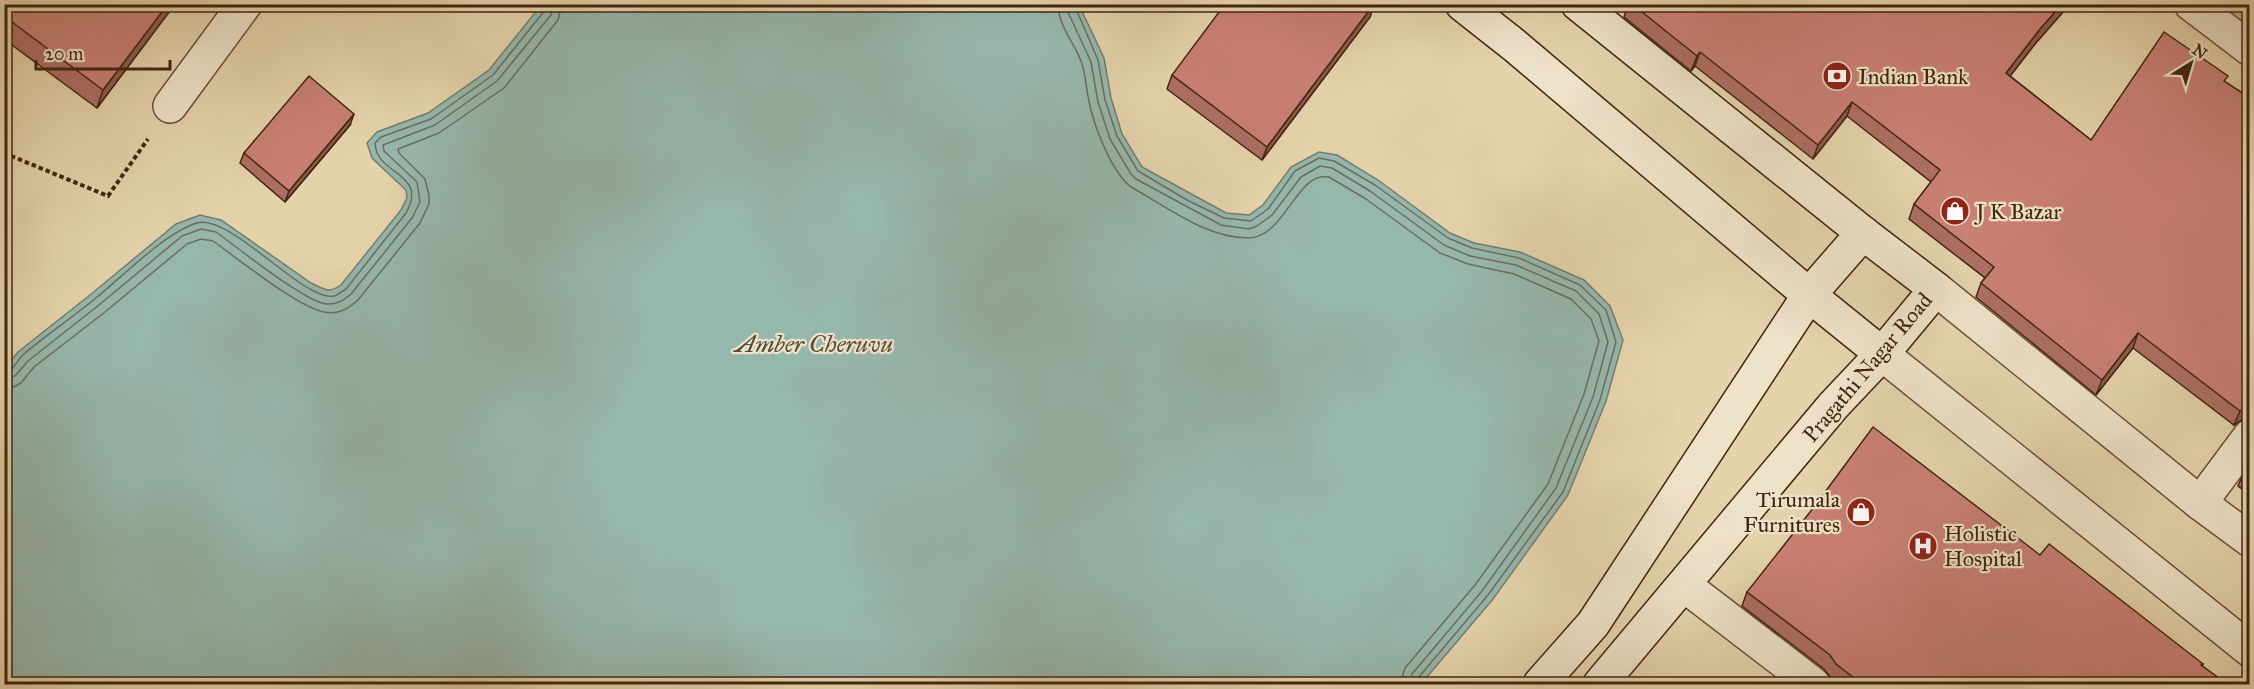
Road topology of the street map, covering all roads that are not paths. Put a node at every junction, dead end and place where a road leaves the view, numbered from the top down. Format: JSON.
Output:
{"nodes":[{"id":1,"x":245,"y":4,"type":"edge"},
{"id":2,"x":1462,"y":4,"type":"edge"},
{"id":3,"x":2191,"y":4,"type":"edge"},
{"id":4,"x":1579,"y":5,"type":"edge"},
{"id":5,"x":2250,"y":49,"type":"edge"},
{"id":6,"x":170,"y":106,"type":"road end"},
{"id":7,"x":1863,"y":233,"type":"junction"},
{"id":8,"x":1936,"y":289,"type":"junction"},
{"id":9,"x":1809,"y":295,"type":"junction"},
{"id":10,"x":1882,"y":354,"type":"junction"},
{"id":11,"x":2250,"y":436,"type":"edge"},
{"id":12,"x":2200,"y":503,"type":"junction"},
{"id":13,"x":2250,"y":540,"type":"edge"},
{"id":14,"x":1684,"y":585,"type":"junction"},
{"id":15,"x":2250,"y":650,"type":"edge"},
{"id":16,"x":1540,"y":684,"type":"edge"},
{"id":17,"x":1600,"y":684,"type":"edge"},
{"id":18,"x":1812,"y":684,"type":"edge"}],
"edges":[{"from":1,"to":6,"type":"main road"},
{"from":2,"to":9,"type":"main road"},
{"from":3,"to":5,"type":"main road"},
{"from":4,"to":7,"type":"main road","name":"Pragathi Nagar Road"},
{"from":7,"to":8,"type":"main road","name":"Pragathi Nagar Road"},
{"from":7,"to":9,"type":"main road"},
{"from":8,"to":10,"type":"main road","name":"Pragathi Nagar Road"},
{"from":8,"to":12,"type":"main road"},
{"from":9,"to":10,"type":"main road"},
{"from":9,"to":16,"type":"main road"},
{"from":10,"to":14,"type":"main road","name":"Pragathi Nagar Road"},
{"from":10,"to":15,"type":"main road"},
{"from":11,"to":12,"type":"main road"},
{"from":12,"to":13,"type":"main road"},
{"from":14,"to":17,"type":"main road","name":"Pragathi Nagar Road"},
{"from":14,"to":18,"type":"main road"}]}
